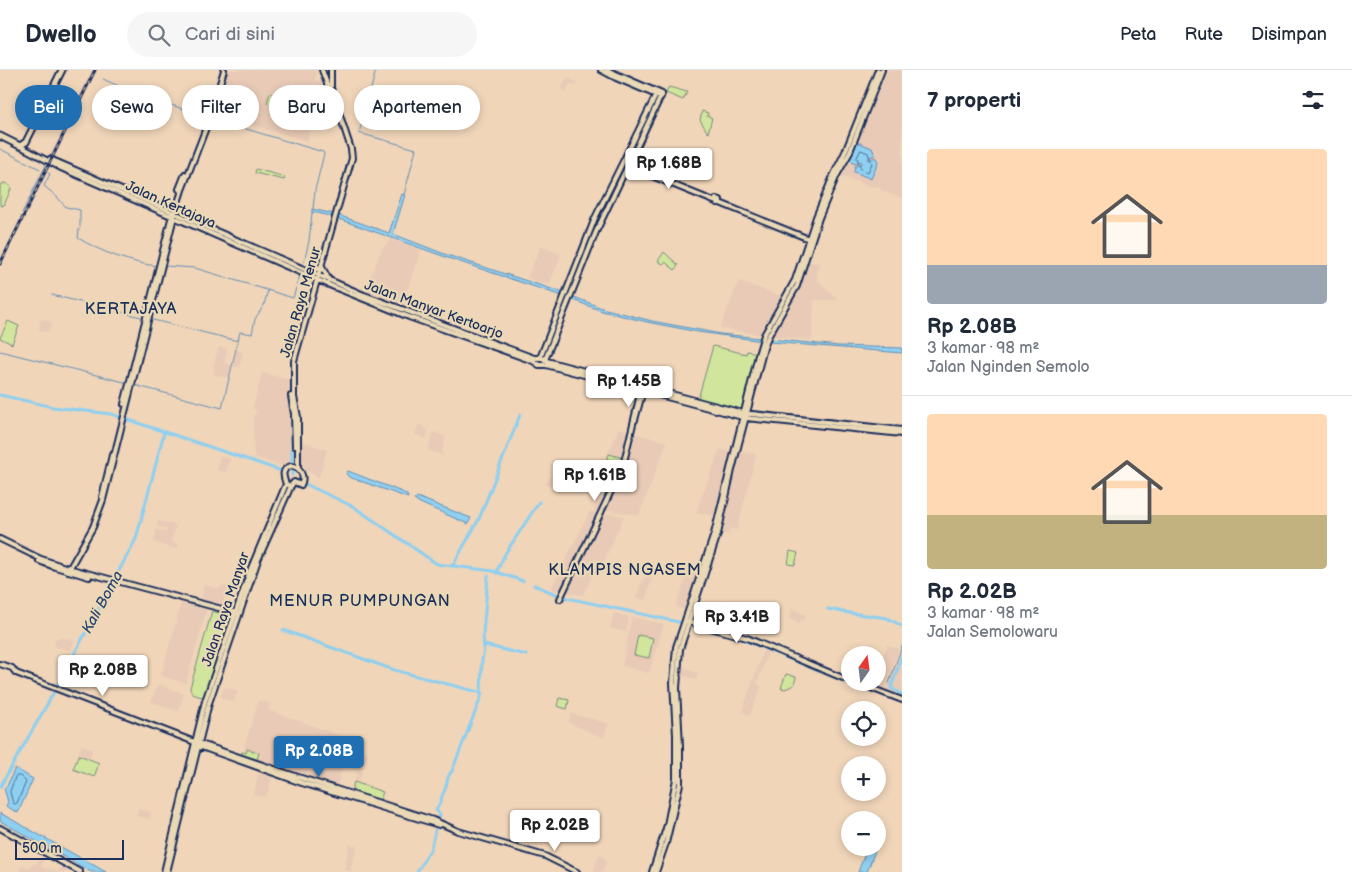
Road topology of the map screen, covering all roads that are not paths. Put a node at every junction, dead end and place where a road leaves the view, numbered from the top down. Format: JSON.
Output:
{"nodes":[{"id":1,"x":62,"y":70,"type":"edge"},
{"id":2,"x":223,"y":70,"type":"edge"},
{"id":3,"x":322,"y":70,"type":"edge"},
{"id":4,"x":330,"y":70,"type":"edge"},
{"id":5,"x":601,"y":70,"type":"edge"},
{"id":6,"x":607,"y":70,"type":"edge"},
{"id":7,"x":880,"y":70,"type":"edge"},
{"id":8,"x":616,"y":77,"type":"junction"},
{"id":9,"x":327,"y":85,"type":"edge"},
{"id":10,"x":330,"y":85,"type":"edge"},
{"id":11,"x":331,"y":85,"type":"edge"},
{"id":12,"x":656,"y":95,"type":"junction"},
{"id":13,"x":661,"y":95,"type":"junction"},
{"id":14,"x":342,"y":130,"type":"edge"},
{"id":15,"x":637,"y":133,"type":"junction"},
{"id":16,"x":0,"y":136,"type":"edge"},
{"id":17,"x":642,"y":136,"type":"junction"},
{"id":18,"x":26,"y":142,"type":"junction"},
{"id":19,"x":20,"y":146,"type":"junction"},
{"id":20,"x":59,"y":165,"type":"junction"},
{"id":21,"x":628,"y":165,"type":"junction"},
{"id":22,"x":618,"y":171,"type":"junction"},
{"id":23,"x":624,"y":173,"type":"junction"},
{"id":24,"x":173,"y":215,"type":"junction"},
{"id":25,"x":818,"y":218,"type":"junction"},
{"id":26,"x":591,"y":229,"type":"junction"},
{"id":27,"x":596,"y":232,"type":"junction"},
{"id":28,"x":809,"y":238,"type":"junction"},
{"id":29,"x":804,"y":260,"type":"junction"},
{"id":30,"x":321,"y":267,"type":"junction"},
{"id":31,"x":302,"y":270,"type":"junction"},
{"id":32,"x":316,"y":279,"type":"junction"},
{"id":33,"x":331,"y":282,"type":"junction"},
{"id":34,"x":411,"y":316,"type":"junction"},
{"id":35,"x":765,"y":340,"type":"junction"},
{"id":36,"x":489,"y":344,"type":"junction"},
{"id":37,"x":763,"y":352,"type":"junction"},
{"id":38,"x":540,"y":358,"type":"junction"},
{"id":39,"x":545,"y":360,"type":"junction"},
{"id":40,"x":756,"y":363,"type":"junction"},
{"id":41,"x":759,"y":368,"type":"junction"},
{"id":42,"x":594,"y":375,"type":"junction"},
{"id":43,"x":752,"y":376,"type":"junction"},
{"id":44,"x":642,"y":390,"type":"junction"},
{"id":45,"x":692,"y":401,"type":"junction"},
{"id":46,"x":745,"y":415,"type":"junction"},
{"id":47,"x":885,"y":430,"type":"junction"},
{"id":48,"x":902,"y":430,"type":"edge"},
{"id":49,"x":902,"y":434,"type":"edge"},
{"id":50,"x":294,"y":466,"type":"junction"},
{"id":51,"x":286,"y":484,"type":"junction"},
{"id":52,"x":291,"y":486,"type":"junction"},
{"id":53,"x":0,"y":540,"type":"edge"},
{"id":54,"x":68,"y":570,"type":"junction"},
{"id":55,"x":560,"y":597,"type":"dead end"},
{"id":56,"x":238,"y":604,"type":"junction"},
{"id":57,"x":227,"y":612,"type":"junction"},
{"id":58,"x":236,"y":616,"type":"junction"},
{"id":59,"x":686,"y":624,"type":"junction"},
{"id":60,"x":231,"y":626,"type":"junction"},
{"id":61,"x":0,"y":664,"type":"edge"},
{"id":62,"x":841,"y":677,"type":"edge"},
{"id":63,"x":878,"y":691,"type":"edge"},
{"id":64,"x":902,"y":700,"type":"edge"},
{"id":65,"x":202,"y":721,"type":"junction"},
{"id":66,"x":196,"y":743,"type":"junction"},
{"id":67,"x":177,"y":827,"type":"junction"},
{"id":68,"x":0,"y":828,"type":"edge"},
{"id":69,"x":666,"y":835,"type":"junction"},
{"id":70,"x":80,"y":872,"type":"edge"},
{"id":71,"x":164,"y":872,"type":"edge"},
{"id":72,"x":168,"y":872,"type":"edge"},
{"id":73,"x":575,"y":872,"type":"edge"},
{"id":74,"x":652,"y":872,"type":"edge"},
{"id":75,"x":656,"y":872,"type":"edge"}],
"edges":[{"from":1,"to":18,"type":"highway"},
{"from":2,"to":24,"type":"main road"},
{"from":3,"to":9,"type":"main road"},
{"from":4,"to":10,"type":"main road"},
{"from":4,"to":11,"type":"main road"},
{"from":5,"to":8,"type":"main road"},
{"from":6,"to":8,"type":"main road"},
{"from":7,"to":25,"type":"main road"},
{"from":8,"to":12,"type":"main road"},
{"from":8,"to":13,"type":"main road"},
{"from":12,"to":13,"type":"main road"},
{"from":12,"to":15,"type":"main road"},
{"from":13,"to":17,"type":"main road"},
{"from":14,"to":30,"type":"main road","name":"Jalan Raya Menur"},
{"from":15,"to":17,"type":"main road"},
{"from":15,"to":22,"type":"main road"},
{"from":16,"to":19,"type":"highway"},
{"from":17,"to":21,"type":"main road"},
{"from":18,"to":19,"type":"highway"},
{"from":18,"to":20,"type":"main road","name":"Jalan Kertajaya"},
{"from":19,"to":20,"type":"main road","name":"Jalan Kertajaya"},
{"from":20,"to":24,"type":"main road","name":"Jalan Kertajaya"},
{"from":21,"to":23,"type":"main road"},
{"from":21,"to":28,"type":"main road"},
{"from":22,"to":23,"type":"main road"},
{"from":22,"to":26,"type":"main road"},
{"from":23,"to":27,"type":"main road"},
{"from":24,"to":31,"type":"main road","name":"Jalan Kertajaya"},
{"from":24,"to":54,"type":"main road"},
{"from":25,"to":28,"type":"main road"},
{"from":25,"to":29,"type":"main road"},
{"from":26,"to":27,"type":"main road"},
{"from":26,"to":38,"type":"main road"},
{"from":27,"to":39,"type":"main road"},
{"from":28,"to":29,"type":"main road"},
{"from":29,"to":35,"type":"main road"},
{"from":30,"to":31,"type":"main road"},
{"from":30,"to":32,"type":"main road","name":"Jalan Raya Menur"},
{"from":30,"to":33,"type":"main road"},
{"from":31,"to":32,"type":"main road","name":"Jalan Kertajaya"},
{"from":31,"to":32,"type":"main road","name":"Jalan Kertajaya"},
{"from":32,"to":33,"type":"main road","name":"Jalan Manyar Kertoarjo"},
{"from":32,"to":34,"type":"main road","name":"Jalan Manyar Kertoarjo"},
{"from":32,"to":50,"type":"main road","name":"Jalan Raya Menur"},
{"from":33,"to":34,"type":"main road","name":"Jalan Manyar Kertoarjo"},
{"from":34,"to":36,"type":"main road","name":"Jalan Manyar Kertoarjo"},
{"from":35,"to":37,"type":"main road"},
{"from":35,"to":40,"type":"main road"},
{"from":36,"to":38,"type":"main road","name":"Jalan Manyar Kertoarjo"},
{"from":36,"to":42,"type":"main road","name":"Jalan Manyar Kertoarjo"},
{"from":37,"to":40,"type":"main road"},
{"from":37,"to":41,"type":"main road"},
{"from":38,"to":39,"type":"main road","name":"Jalan Manyar Kertoarjo"},
{"from":39,"to":42,"type":"main road","name":"Jalan Manyar Kertoarjo"},
{"from":40,"to":43,"type":"main road"},
{"from":41,"to":43,"type":"main road"},
{"from":41,"to":46,"type":"main road"},
{"from":42,"to":44,"type":"main road"},
{"from":42,"to":45,"type":"main road"},
{"from":43,"to":46,"type":"main road"},
{"from":44,"to":45,"type":"main road"},
{"from":44,"to":55,"type":"main road"},
{"from":45,"to":46,"type":"main road"},
{"from":46,"to":47,"type":"main road"},
{"from":46,"to":59,"type":"main road"},
{"from":47,"to":48,"type":"main road"},
{"from":47,"to":49,"type":"main road"},
{"from":50,"to":51,"type":"main road"},
{"from":50,"to":52,"type":"main road","name":"Jalan Raya Menur"},
{"from":51,"to":52,"type":"main road"},
{"from":51,"to":56,"type":"main road","name":"Jalan Raya Manyar"},
{"from":52,"to":58,"type":"main road","name":"Jalan Raya Manyar"},
{"from":53,"to":54,"type":"main road"},
{"from":54,"to":57,"type":"main road"},
{"from":56,"to":57,"type":"main road"},
{"from":56,"to":58,"type":"main road","name":"Jalan Raya Manyar"},
{"from":57,"to":58,"type":"main road"},
{"from":57,"to":60,"type":"main road"},
{"from":58,"to":60,"type":"main road","name":"Jalan Raya Manyar"},
{"from":58,"to":65,"type":"main road","name":"Jalan Raya Manyar"},
{"from":59,"to":62,"type":"main road"},
{"from":59,"to":69,"type":"main road"},
{"from":60,"to":65,"type":"main road","name":"Jalan Raya Manyar"},
{"from":61,"to":66,"type":"main road"},
{"from":63,"to":64,"type":"main road"},
{"from":65,"to":66,"type":"main road","name":"Jalan Raya Manyar"},
{"from":66,"to":67,"type":"main road","name":"Jalan Raya Manyar"},
{"from":66,"to":73,"type":"main road"},
{"from":67,"to":71,"type":"main road"},
{"from":67,"to":72,"type":"main road"},
{"from":68,"to":70,"type":"main road"},
{"from":69,"to":74,"type":"main road"},
{"from":69,"to":75,"type":"main road"}]}
